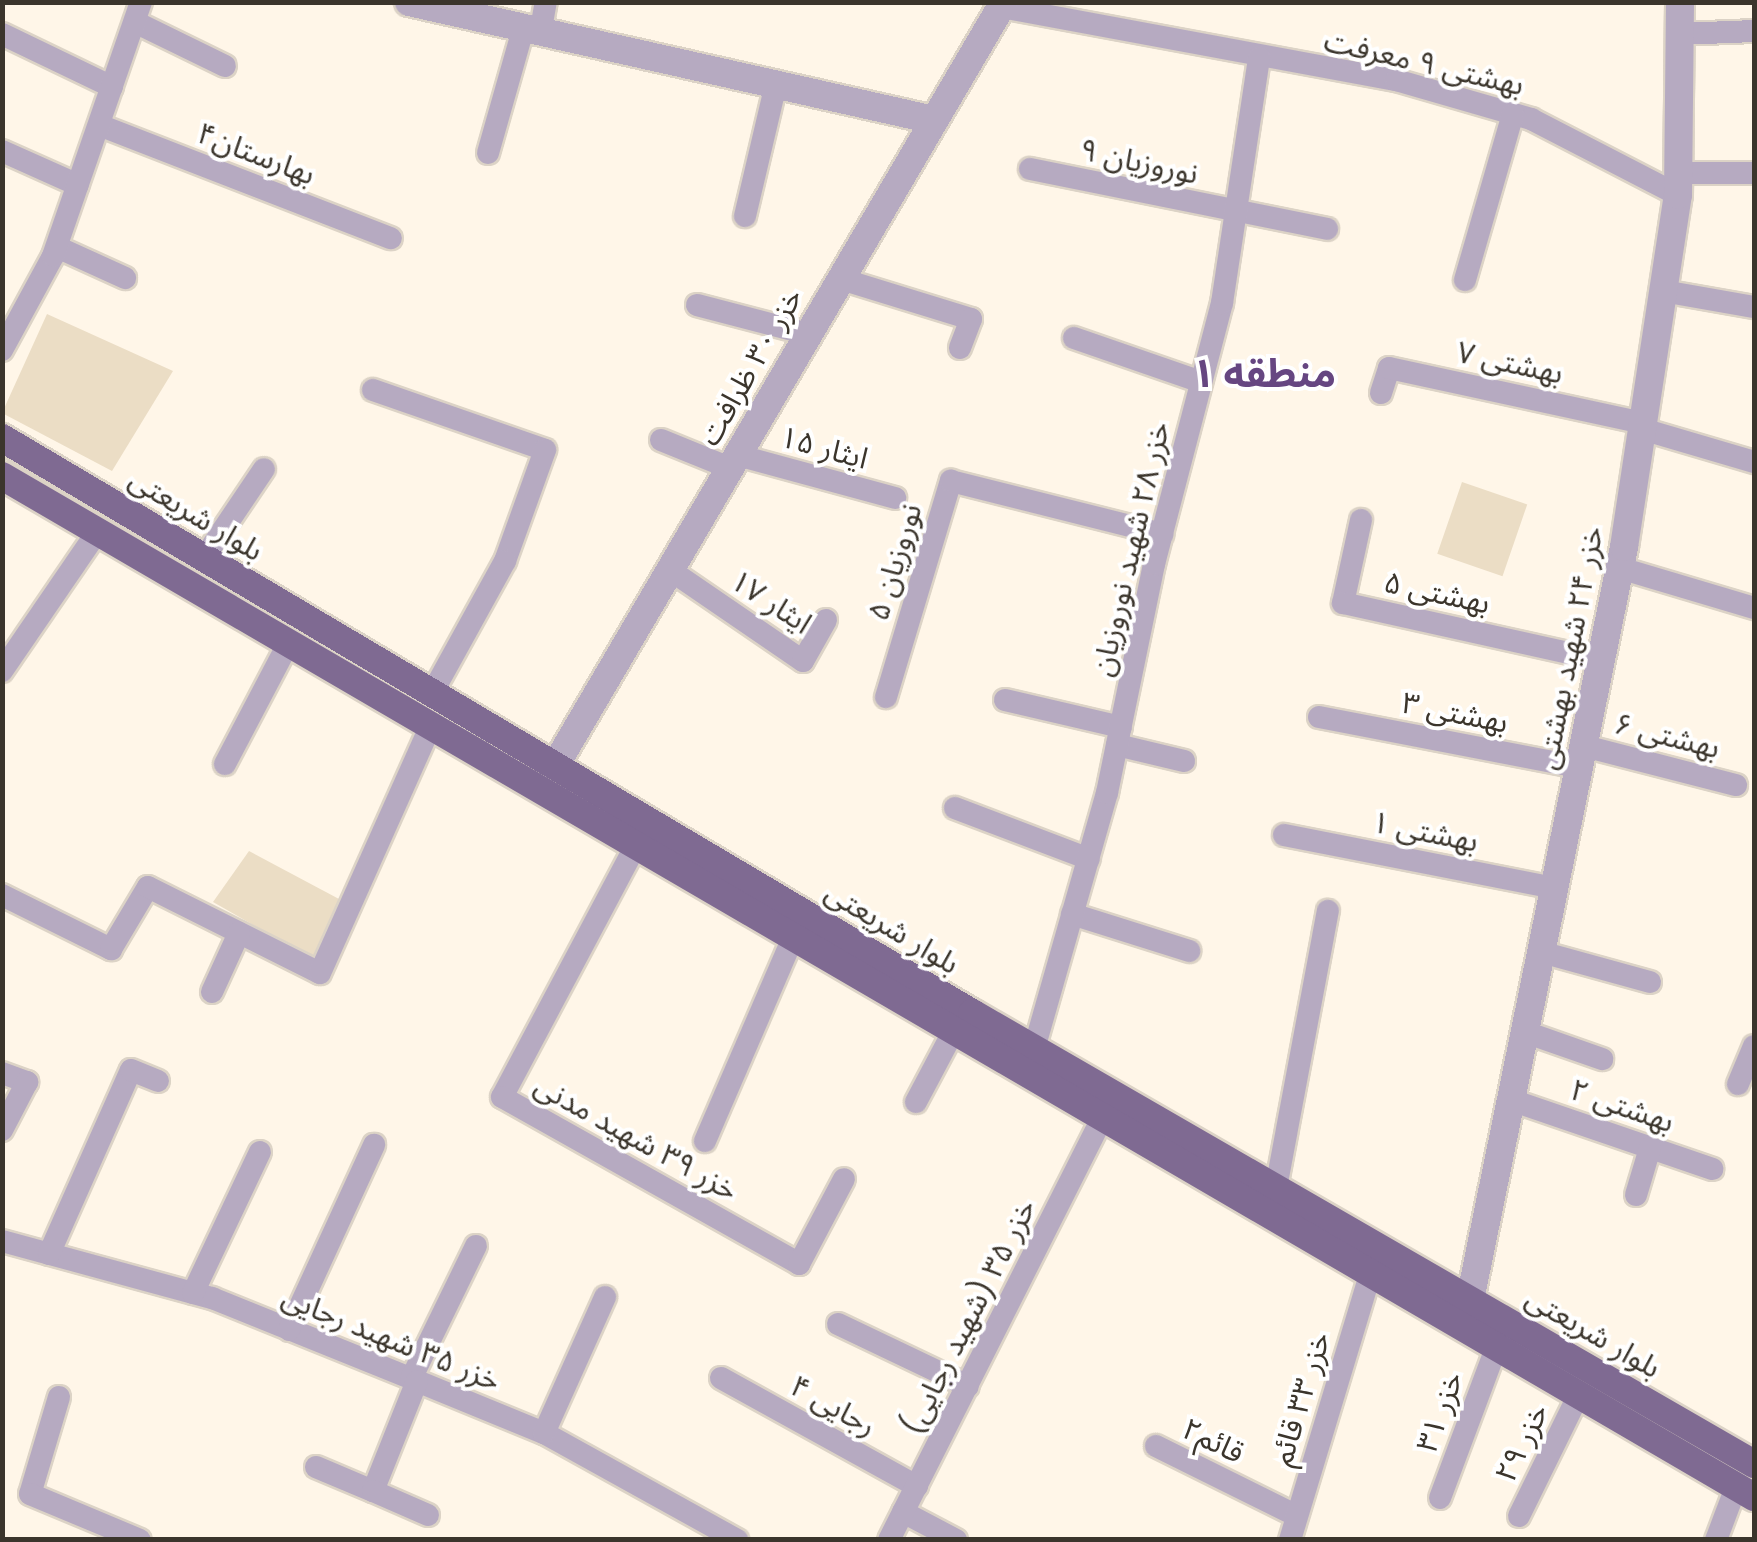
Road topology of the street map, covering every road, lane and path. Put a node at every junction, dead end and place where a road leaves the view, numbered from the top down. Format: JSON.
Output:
{"nodes":[{"id":1,"x":409,"y":2,"type":"edge"},
{"id":2,"x":1680,"y":2,"type":"edge"},
{"id":3,"x":1003,"y":5,"type":"edge"},
{"id":4,"x":138,"y":12,"type":"edge"},
{"id":5,"x":537,"y":19,"type":"edge"},
{"id":6,"x":1754,"y":32,"type":"edge"},
{"id":7,"x":2,"y":34,"type":"edge"},
{"id":8,"x":1680,"y":34,"type":"junction"},
{"id":9,"x":1259,"y":58,"type":"junction"},
{"id":10,"x":225,"y":66,"type":"dead end"},
{"id":11,"x":776,"y":84,"type":"junction"},
{"id":12,"x":112,"y":87,"type":"junction"},
{"id":13,"x":1513,"y":114,"type":"junction"},
{"id":14,"x":934,"y":120,"type":"junction"},
{"id":15,"x":99,"y":125,"type":"junction"},
{"id":16,"x":2,"y":151,"type":"edge"},
{"id":17,"x":488,"y":152,"type":"dead end"},
{"id":18,"x":1030,"y":169,"type":"dead end"},
{"id":19,"x":1754,"y":173,"type":"edge"},
{"id":20,"x":1678,"y":184,"type":"junction"},
{"id":21,"x":78,"y":185,"type":"junction"},
{"id":22,"x":1235,"y":214,"type":"junction"},
{"id":23,"x":744,"y":216,"type":"dead end"},
{"id":24,"x":1327,"y":229,"type":"dead end"},
{"id":25,"x":390,"y":238,"type":"dead end"},
{"id":26,"x":57,"y":246,"type":"junction"},
{"id":27,"x":125,"y":278,"type":"dead end"},
{"id":28,"x":841,"y":278,"type":"junction"},
{"id":29,"x":1465,"y":280,"type":"dead end"},
{"id":30,"x":1663,"y":291,"type":"junction"},
{"id":31,"x":697,"y":306,"type":"dead end"},
{"id":32,"x":1754,"y":307,"type":"edge"},
{"id":33,"x":808,"y":334,"type":"junction"},
{"id":34,"x":1074,"y":338,"type":"dead end"},
{"id":35,"x":960,"y":348,"type":"dead end"},
{"id":36,"x":2,"y":350,"type":"edge"},
{"id":37,"x":1201,"y":382,"type":"junction"},
{"id":38,"x":374,"y":390,"type":"dead end"},
{"id":39,"x":1381,"y":392,"type":"dead end"},
{"id":40,"x":1643,"y":426,"type":"junction"},
{"id":41,"x":2,"y":438,"type":"edge"},
{"id":42,"x":661,"y":440,"type":"dead end"},
{"id":43,"x":733,"y":462,"type":"junction"},
{"id":44,"x":1754,"y":462,"type":"edge"},
{"id":45,"x":264,"y":469,"type":"dead end"},
{"id":46,"x":3,"y":478,"type":"edge"},
{"id":47,"x":895,"y":498,"type":"dead end"},
{"id":48,"x":1361,"y":520,"type":"dead end"},
{"id":49,"x":97,"y":532,"type":"junction"},
{"id":50,"x":1162,"y":534,"type":"junction"},
{"id":51,"x":204,"y":558,"type":"junction"},
{"id":52,"x":1620,"y":568,"type":"junction"},
{"id":53,"x":670,"y":570,"type":"junction"},
{"id":54,"x":1754,"y":608,"type":"edge"},
{"id":55,"x":826,"y":620,"type":"dead end"},
{"id":56,"x":288,"y":644,"type":"junction"},
{"id":57,"x":352,"y":646,"type":"junction"},
{"id":58,"x":1601,"y":660,"type":"junction"},
{"id":59,"x":2,"y":671,"type":"edge"},
{"id":60,"x":336,"y":672,"type":"junction"},
{"id":61,"x":432,"y":692,"type":"junction"},
{"id":62,"x":886,"y":697,"type":"dead end"},
{"id":63,"x":1005,"y":700,"type":"dead end"},
{"id":64,"x":1319,"y":717,"type":"dead end"},
{"id":65,"x":430,"y":727,"type":"junction"},
{"id":66,"x":1119,"y":736,"type":"junction"},
{"id":67,"x":1581,"y":757,"type":"junction"},
{"id":68,"x":1184,"y":761,"type":"dead end"},
{"id":69,"x":225,"y":764,"type":"dead end"},
{"id":70,"x":555,"y":766,"type":"junction"},
{"id":71,"x":1736,"y":785,"type":"dead end"},
{"id":72,"x":955,"y":808,"type":"dead end"},
{"id":73,"x":1284,"y":836,"type":"dead end"},
{"id":74,"x":634,"y":847,"type":"junction"},
{"id":75,"x":1088,"y":859,"type":"junction"},
{"id":76,"x":1554,"y":888,"type":"junction"},
{"id":77,"x":2,"y":895,"type":"edge"},
{"id":78,"x":1328,"y":910,"type":"dead end"},
{"id":79,"x":1072,"y":914,"type":"junction"},
{"id":80,"x":240,"y":933,"type":"junction"},
{"id":81,"x":792,"y":940,"type":"junction"},
{"id":82,"x":1189,"y":951,"type":"dead end"},
{"id":83,"x":1541,"y":952,"type":"junction"},
{"id":84,"x":1650,"y":982,"type":"dead end"},
{"id":85,"x":212,"y":992,"type":"dead end"},
{"id":86,"x":1525,"y":1032,"type":"junction"},
{"id":87,"x":952,"y":1034,"type":"junction"},
{"id":88,"x":1754,"y":1046,"type":"edge"},
{"id":89,"x":1034,"y":1048,"type":"junction"},
{"id":90,"x":1602,"y":1058,"type":"dead end"},
{"id":91,"x":2,"y":1072,"type":"edge"},
{"id":92,"x":158,"y":1081,"type":"dead end"},
{"id":93,"x":1738,"y":1084,"type":"dead end"},
{"id":94,"x":1511,"y":1100,"type":"junction"},
{"id":95,"x":916,"y":1102,"type":"dead end"},
{"id":96,"x":1101,"y":1120,"type":"junction"},
{"id":97,"x":2,"y":1130,"type":"edge"},
{"id":98,"x":705,"y":1141,"type":"dead end"},
{"id":99,"x":374,"y":1145,"type":"dead end"},
{"id":100,"x":1650,"y":1148,"type":"junction"},
{"id":101,"x":260,"y":1152,"type":"dead end"},
{"id":102,"x":1713,"y":1169,"type":"dead end"},
{"id":103,"x":844,"y":1179,"type":"dead end"},
{"id":104,"x":1276,"y":1188,"type":"junction"},
{"id":105,"x":1636,"y":1194,"type":"dead end"},
{"id":106,"x":2,"y":1242,"type":"edge"},
{"id":107,"x":476,"y":1246,"type":"dead end"},
{"id":108,"x":50,"y":1254,"type":"junction"},
{"id":109,"x":1370,"y":1275,"type":"junction"},
{"id":110,"x":193,"y":1294,"type":"junction"},
{"id":111,"x":605,"y":1297,"type":"dead end"},
{"id":112,"x":1470,"y":1300,"type":"junction"},
{"id":113,"x":838,"y":1324,"type":"dead end"},
{"id":114,"x":290,"y":1330,"type":"junction"},
{"id":115,"x":1496,"y":1348,"type":"junction"},
{"id":116,"x":720,"y":1378,"type":"dead end"},
{"id":117,"x":414,"y":1380,"type":"junction"},
{"id":118,"x":968,"y":1386,"type":"junction"},
{"id":119,"x":1578,"y":1396,"type":"junction"},
{"id":120,"x":59,"y":1397,"type":"dead end"},
{"id":121,"x":544,"y":1433,"type":"junction"},
{"id":122,"x":1156,"y":1446,"type":"dead end"},
{"id":123,"x":1754,"y":1464,"type":"edge"},
{"id":124,"x":316,"y":1467,"type":"dead end"},
{"id":125,"x":917,"y":1486,"type":"junction"},
{"id":126,"x":373,"y":1491,"type":"junction"},
{"id":127,"x":1745,"y":1492,"type":"edge"},
{"id":128,"x":1440,"y":1498,"type":"dead end"},
{"id":129,"x":904,"y":1512,"type":"junction"},
{"id":130,"x":428,"y":1515,"type":"dead end"},
{"id":131,"x":1297,"y":1516,"type":"junction"},
{"id":132,"x":1520,"y":1516,"type":"dead end"},
{"id":133,"x":140,"y":1540,"type":"edge"},
{"id":134,"x":737,"y":1540,"type":"edge"},
{"id":135,"x":889,"y":1540,"type":"edge"},
{"id":136,"x":956,"y":1540,"type":"edge"},
{"id":137,"x":1290,"y":1540,"type":"edge"},
{"id":138,"x":1716,"y":1540,"type":"edge"}],
"edges":[{"from":1,"to":5,"type":"street"},
{"from":2,"to":8,"type":"street","name":"خزر ۲۴ شهید بهشتی"},
{"from":3,"to":9,"type":"street","name":"بهشتی ۹ معرفت"},
{"from":3,"to":14,"type":"street","name":"خزر ۳۰ ظرافت"},
{"from":4,"to":10,"type":"street"},
{"from":4,"to":12,"type":"street"},
{"from":5,"to":11,"type":"street"},
{"from":5,"to":17,"type":"street"},
{"from":6,"to":8,"type":"street"},
{"from":7,"to":12,"type":"street"},
{"from":8,"to":20,"type":"street","name":"خزر ۲۴ شهید بهشتی"},
{"from":9,"to":13,"type":"street","name":"بهشتی ۹ معرفت"},
{"from":9,"to":22,"type":"street","name":"خزر ۲۸ شهید نوروزیان"},
{"from":11,"to":14,"type":"street"},
{"from":11,"to":23,"type":"street"},
{"from":12,"to":15,"type":"street"},
{"from":13,"to":20,"type":"street","name":"بهشتی ۹ معرفت"},
{"from":13,"to":29,"type":"street"},
{"from":14,"to":28,"type":"street","name":"خزر ۳۰ ظرافت"},
{"from":15,"to":21,"type":"street"},
{"from":15,"to":25,"type":"street","name":"بهارستان۴"},
{"from":16,"to":21,"type":"street"},
{"from":18,"to":22,"type":"street","name":"نوروزیان ۹"},
{"from":19,"to":20,"type":"street"},
{"from":20,"to":30,"type":"street","name":"خزر ۲۴ شهید بهشتی"},
{"from":21,"to":26,"type":"street"},
{"from":22,"to":24,"type":"street","name":"نوروزیان ۹"},
{"from":22,"to":37,"type":"street","name":"خزر ۲۸ شهید نوروزیان"},
{"from":26,"to":27,"type":"street"},
{"from":26,"to":36,"type":"street"},
{"from":28,"to":33,"type":"street","name":"خزر ۳۰ ظرافت"},
{"from":28,"to":35,"type":"street"},
{"from":30,"to":32,"type":"street"},
{"from":30,"to":40,"type":"street","name":"خزر ۲۴ شهید بهشتی"},
{"from":31,"to":33,"type":"street"},
{"from":33,"to":43,"type":"street","name":"خزر ۳۰ ظرافت"},
{"from":34,"to":37,"type":"street"},
{"from":37,"to":50,"type":"street","name":"خزر ۲۸ شهید نوروزیان"},
{"from":38,"to":61,"type":"street"},
{"from":39,"to":40,"type":"street","name":"بهشتی ۷"},
{"from":40,"to":44,"type":"street"},
{"from":40,"to":52,"type":"street","name":"خزر ۲۴ شهید بهشتی"},
{"from":41,"to":51,"type":"main road","name":"بلوار شریعتی"},
{"from":42,"to":43,"type":"street","name":"ایثار ۱۵"},
{"from":43,"to":47,"type":"street","name":"ایثار ۱۵"},
{"from":43,"to":53,"type":"street","name":"خزر ۳۰ ظرافت"},
{"from":45,"to":51,"type":"street"},
{"from":46,"to":49,"type":"main road","name":"بلوار شریعتی"},
{"from":48,"to":58,"type":"street","name":"بهشتی ۵"},
{"from":49,"to":56,"type":"main road","name":"بلوار شریعتی"},
{"from":49,"to":59,"type":"street"},
{"from":50,"to":62,"type":"street","name":"نوروزیان ۵"},
{"from":50,"to":66,"type":"street","name":"خزر ۲۸ شهید نوروزیان"},
{"from":51,"to":57,"type":"main road","name":"بلوار شریعتی"},
{"from":52,"to":54,"type":"street"},
{"from":52,"to":58,"type":"street","name":"خزر ۲۴ شهید بهشتی"},
{"from":53,"to":55,"type":"street","name":"ایثار ۱۷"},
{"from":53,"to":70,"type":"street","name":"خزر ۳۰ ظرافت"},
{"from":56,"to":60,"type":"main road","name":"بلوار شریعتی"},
{"from":56,"to":69,"type":"street"},
{"from":57,"to":60,"type":"main road"},
{"from":57,"to":61,"type":"main road","name":"بلوار شریعتی"},
{"from":58,"to":67,"type":"street","name":"خزر ۲۴ شهید بهشتی"},
{"from":60,"to":65,"type":"main road","name":"بلوار شریعتی"},
{"from":61,"to":70,"type":"main road","name":"بلوار شریعتی"},
{"from":63,"to":66,"type":"street"},
{"from":64,"to":67,"type":"street","name":"بهشتی ۳"},
{"from":65,"to":74,"type":"main road","name":"بلوار شریعتی"},
{"from":65,"to":80,"type":"street"},
{"from":66,"to":68,"type":"street"},
{"from":66,"to":75,"type":"street","name":"خزر ۲۸ شهید نوروزیان"},
{"from":67,"to":71,"type":"street","name":"بهشتی ۶"},
{"from":67,"to":76,"type":"street","name":"خزر ۲۴ شهید بهشتی"},
{"from":70,"to":89,"type":"main road","name":"بلوار شریعتی"},
{"from":72,"to":75,"type":"street"},
{"from":73,"to":76,"type":"street","name":"بهشتی ۱"},
{"from":74,"to":81,"type":"main road","name":"بلوار شریعتی"},
{"from":74,"to":103,"type":"street","name":"خزر ۳۹ شهید مدنی"},
{"from":75,"to":79,"type":"street","name":"خزر ۲۸ شهید نوروزیان"},
{"from":76,"to":83,"type":"street","name":"خزر ۲۴ شهید بهشتی"},
{"from":77,"to":80,"type":"street"},
{"from":78,"to":104,"type":"street"},
{"from":79,"to":82,"type":"street"},
{"from":79,"to":89,"type":"street","name":"خزر ۲۸ شهید نوروزیان"},
{"from":80,"to":85,"type":"street"},
{"from":81,"to":87,"type":"main road","name":"بلوار شریعتی"},
{"from":81,"to":98,"type":"street"},
{"from":83,"to":84,"type":"street"},
{"from":83,"to":86,"type":"street","name":"خزر ۲۴ شهید بهشتی"},
{"from":86,"to":90,"type":"street"},
{"from":86,"to":94,"type":"street","name":"خزر ۲۴ شهید بهشتی"},
{"from":87,"to":95,"type":"street"},
{"from":87,"to":96,"type":"main road","name":"بلوار شریعتی"},
{"from":88,"to":93,"type":"street"},
{"from":89,"to":104,"type":"main road","name":"بلوار شریعتی"},
{"from":91,"to":97,"type":"street"},
{"from":92,"to":108,"type":"street"},
{"from":94,"to":100,"type":"street","name":"بهشتی ۲"},
{"from":94,"to":112,"type":"street","name":"خزر ۲۴ شهید بهشتی"},
{"from":96,"to":109,"type":"main road","name":"بلوار شریعتی"},
{"from":96,"to":118,"type":"street","name":"خزر ۳۵ (شهید رجایی)"},
{"from":99,"to":114,"type":"street"},
{"from":100,"to":102,"type":"street","name":"بهشتی ۲"},
{"from":100,"to":105,"type":"street"},
{"from":101,"to":110,"type":"street"},
{"from":104,"to":112,"type":"main road","name":"بلوار شریعتی"},
{"from":106,"to":108,"type":"street","name":"خزر ۳۵ شهید رجایی"},
{"from":107,"to":117,"type":"street"},
{"from":108,"to":110,"type":"street","name":"خزر ۳۵ شهید رجایی"},
{"from":109,"to":115,"type":"main road","name":"بلوار شریعتی"},
{"from":109,"to":131,"type":"street","name":"خزر ۳۳ قائم"},
{"from":110,"to":114,"type":"street","name":"خزر ۳۵ شهید رجایی"},
{"from":111,"to":121,"type":"street"},
{"from":112,"to":123,"type":"main road","name":"بلوار شریعتی"},
{"from":113,"to":118,"type":"street"},
{"from":114,"to":117,"type":"street","name":"خزر ۳۵ شهید رجایی"},
{"from":115,"to":119,"type":"main road","name":"بلوار شریعتی"},
{"from":115,"to":128,"type":"street","name":"خزر ۳۱"},
{"from":116,"to":125,"type":"street","name":"رجایی ۴"},
{"from":117,"to":121,"type":"street","name":"خزر ۳۵ شهید رجایی"},
{"from":117,"to":126,"type":"street"},
{"from":118,"to":125,"type":"street","name":"خزر ۳۵ (شهید رجایی)"},
{"from":119,"to":127,"type":"main road","name":"بلوار شریعتی"},
{"from":119,"to":132,"type":"street","name":"خزر ۲۹"},
{"from":120,"to":133,"type":"street"},
{"from":121,"to":134,"type":"street","name":"خزر ۳۵ شهید رجایی"},
{"from":122,"to":131,"type":"street","name":"قائم۲"},
{"from":124,"to":126,"type":"street"},
{"from":125,"to":129,"type":"street","name":"خزر ۳۵ (شهید رجایی)"},
{"from":126,"to":130,"type":"street"},
{"from":127,"to":138,"type":"street"},
{"from":129,"to":135,"type":"street","name":"خزر ۳۵ (شهید رجایی)"},
{"from":129,"to":136,"type":"street"},
{"from":131,"to":137,"type":"street","name":"خزر ۳۳ قائم"}]}
